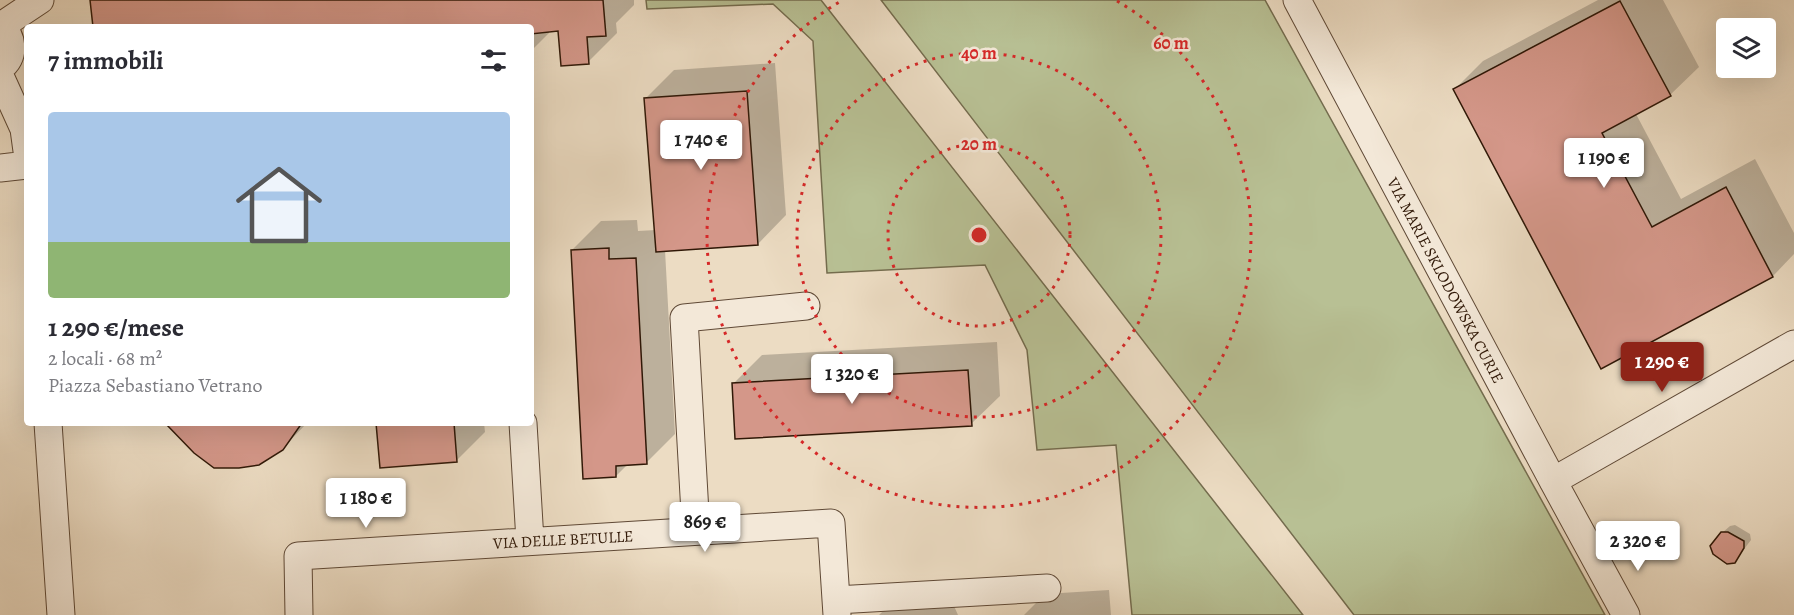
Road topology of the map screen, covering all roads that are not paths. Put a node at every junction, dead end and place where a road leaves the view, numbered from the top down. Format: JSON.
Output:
{"nodes":[{"id":1,"x":40,"y":0,"type":"edge"},
{"id":2,"x":1297,"y":0,"type":"edge"},
{"id":3,"x":1,"y":25,"type":"edge"},
{"id":4,"x":0,"y":68,"type":"edge"},
{"id":5,"x":0,"y":76,"type":"edge"},
{"id":6,"x":24,"y":129,"type":"edge"},
{"id":7,"x":24,"y":165,"type":"edge"},
{"id":8,"x":0,"y":168,"type":"edge"},
{"id":9,"x":806,"y":306,"type":"dead end"},
{"id":10,"x":1794,"y":344,"type":"edge"},
{"id":11,"x":48,"y":426,"type":"edge"},
{"id":12,"x":523,"y":426,"type":"edge"},
{"id":13,"x":1553,"y":481,"type":"junction"},
{"id":14,"x":696,"y":531,"type":"junction"},
{"id":15,"x":530,"y":541,"type":"junction"},
{"id":16,"x":1595,"y":559,"type":"junction"},
{"id":17,"x":1047,"y":588,"type":"dead end"},
{"id":18,"x":836,"y":608,"type":"edge"},
{"id":19,"x":61,"y":615,"type":"edge"},
{"id":20,"x":299,"y":615,"type":"edge"},
{"id":21,"x":1626,"y":615,"type":"edge"},
{"id":22,"x":1647,"y":615,"type":"edge"}],
"edges":[{"from":1,"to":3,"type":"street"},
{"from":2,"to":13,"type":"street","name":"VIA MARIE SKLODOWSKA CURIE"},
{"from":3,"to":4,"type":"street"},
{"from":5,"to":6,"type":"street"},
{"from":7,"to":8,"type":"street"},
{"from":9,"to":14,"type":"street"},
{"from":10,"to":13,"type":"street"},
{"from":11,"to":19,"type":"street"},
{"from":12,"to":15,"type":"street"},
{"from":13,"to":16,"type":"street","name":"VIA MARIE SKLODOWSKA CURIE"},
{"from":14,"to":15,"type":"street","name":"VIA DELLE BETULLE"},
{"from":14,"to":18,"type":"street","name":"VIA DELLE BETULLE"},
{"from":15,"to":20,"type":"street","name":"VIA DELLE BETULLE"},
{"from":16,"to":21,"type":"street","name":"VIA MARIE SKLODOWSKA CURIE"},
{"from":16,"to":22,"type":"street","name":"VIA MARIE SKLODOWSKA CURIE"},
{"from":17,"to":18,"type":"street"}]}
